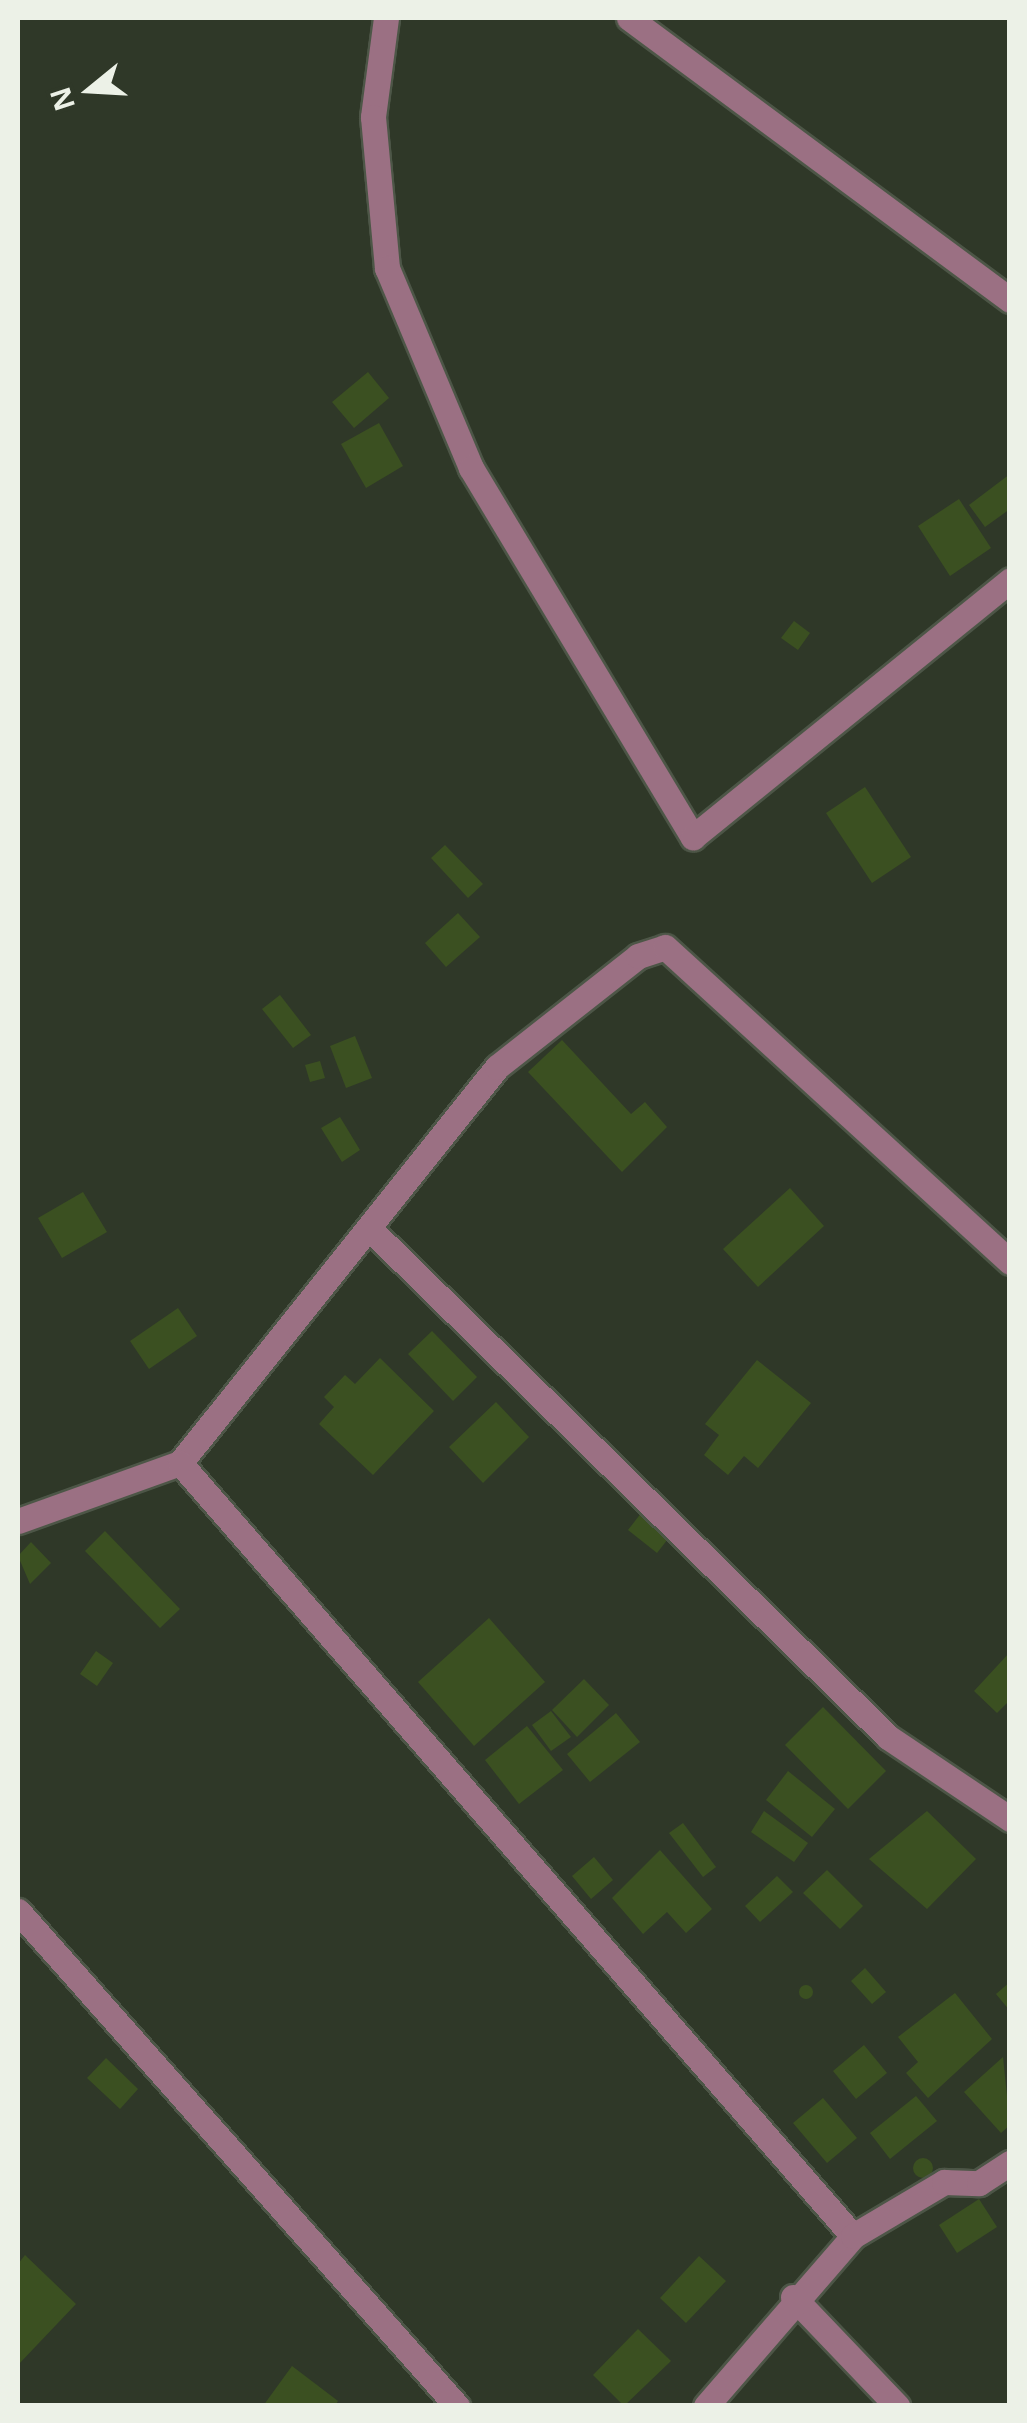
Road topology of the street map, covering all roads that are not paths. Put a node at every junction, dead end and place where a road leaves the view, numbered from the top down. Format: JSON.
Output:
{"nodes":[{"id":1,"x":386,"y":18,"type":"edge"},
{"id":2,"x":630,"y":18,"type":"edge"},
{"id":3,"x":1010,"y":300,"type":"edge"},
{"id":4,"x":1010,"y":580,"type":"edge"},
{"id":5,"x":369,"y":1228,"type":"junction"},
{"id":6,"x":1010,"y":1262,"type":"edge"},
{"id":7,"x":180,"y":1464,"type":"junction"},
{"id":8,"x":18,"y":1521,"type":"edge"},
{"id":9,"x":1010,"y":1818,"type":"edge"},
{"id":10,"x":18,"y":1912,"type":"edge"},
{"id":11,"x":1010,"y":2163,"type":"edge"},
{"id":12,"x":853,"y":2236,"type":"junction"},
{"id":13,"x":793,"y":2297,"type":"junction"},
{"id":14,"x":458,"y":2406,"type":"edge"},
{"id":15,"x":706,"y":2406,"type":"edge"},
{"id":16,"x":897,"y":2406,"type":"edge"}],
"edges":[{"from":1,"to":4,"type":"street"},
{"from":2,"to":3,"type":"street"},
{"from":5,"to":6,"type":"street"},
{"from":5,"to":7,"type":"street"},
{"from":5,"to":9,"type":"street"},
{"from":7,"to":8,"type":"street"},
{"from":7,"to":12,"type":"street"},
{"from":10,"to":14,"type":"street"},
{"from":11,"to":12,"type":"street"},
{"from":12,"to":13,"type":"street"},
{"from":13,"to":15,"type":"street"},
{"from":13,"to":16,"type":"street"}]}
